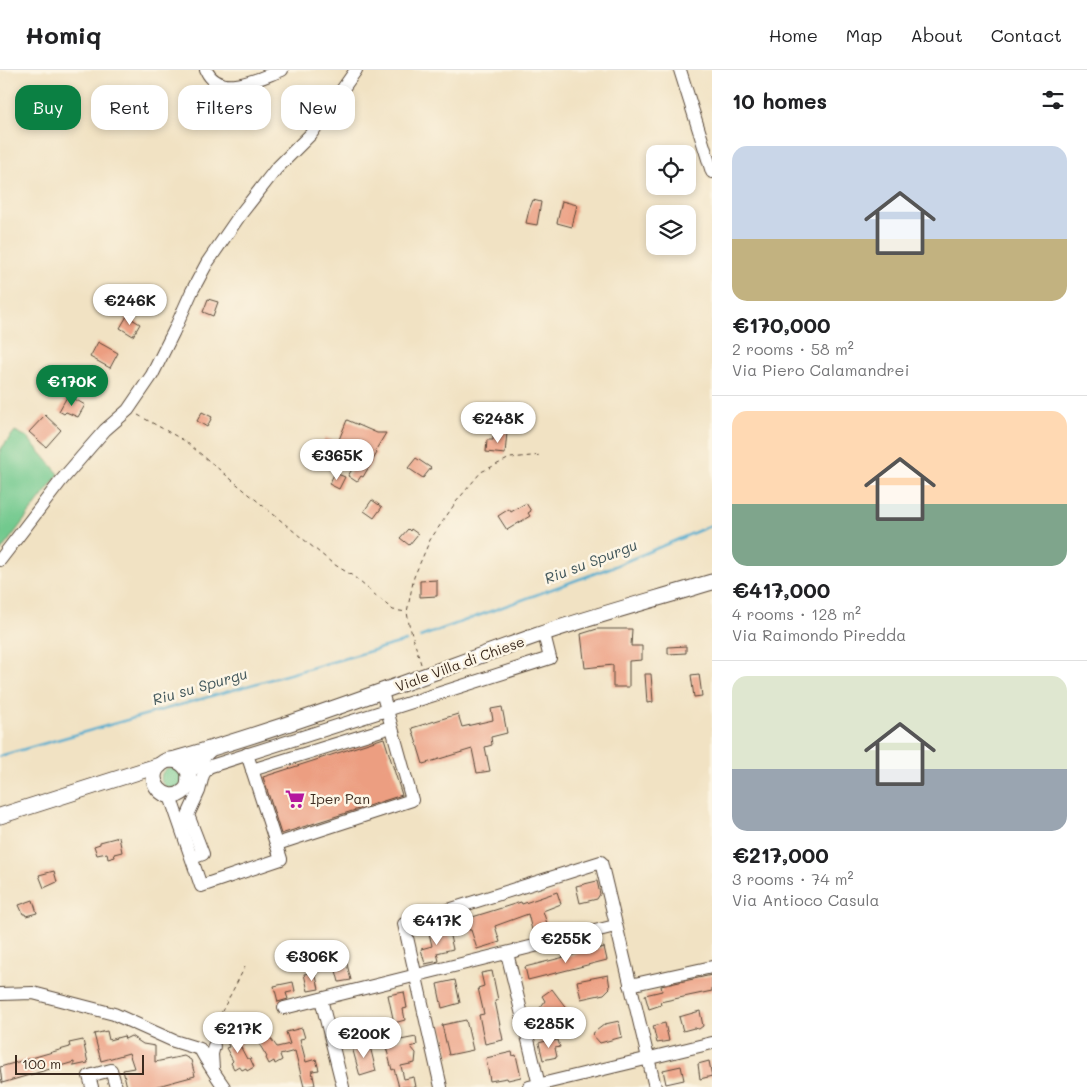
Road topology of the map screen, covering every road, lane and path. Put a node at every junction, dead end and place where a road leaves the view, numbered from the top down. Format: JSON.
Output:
{"nodes":[{"id":1,"x":206,"y":70,"type":"edge"},
{"id":2,"x":282,"y":70,"type":"edge"},
{"id":3,"x":356,"y":70,"type":"edge"},
{"id":4,"x":680,"y":70,"type":"edge"},
{"id":5,"x":712,"y":172,"type":"edge"},
{"id":6,"x":128,"y":410,"type":"junction"},
{"id":7,"x":542,"y":455,"type":"dead end"},
{"id":8,"x":0,"y":560,"type":"edge"},
{"id":9,"x":712,"y":582,"type":"edge"},
{"id":10,"x":407,"y":612,"type":"junction"},
{"id":11,"x":544,"y":634,"type":"junction"},
{"id":12,"x":425,"y":676,"type":"junction"},
{"id":13,"x":382,"y":692,"type":"junction"},
{"id":14,"x":386,"y":710,"type":"junction"},
{"id":15,"x":392,"y":727,"type":"junction"},
{"id":16,"x":209,"y":750,"type":"junction"},
{"id":17,"x":247,"y":754,"type":"junction"},
{"id":18,"x":166,"y":762,"type":"junction"},
{"id":19,"x":252,"y":770,"type":"junction"},
{"id":20,"x":189,"y":773,"type":"junction"},
{"id":21,"x":134,"y":774,"type":"junction"},
{"id":22,"x":154,"y":781,"type":"junction"},
{"id":23,"x":170,"y":796,"type":"junction"},
{"id":24,"x":0,"y":816,"type":"edge"},
{"id":25,"x":189,"y":834,"type":"junction"},
{"id":26,"x":276,"y":844,"type":"junction"},
{"id":27,"x":616,"y":926,"type":"junction"},
{"id":28,"x":507,"y":953,"type":"junction"},
{"id":29,"x":245,"y":967,"type":"dead end"},
{"id":30,"x":712,"y":967,"type":"edge"},
{"id":31,"x":417,"y":975,"type":"junction"},
{"id":32,"x":630,"y":986,"type":"junction"},
{"id":33,"x":0,"y":994,"type":"edge"},
{"id":34,"x":321,"y":999,"type":"junction"},
{"id":35,"x":284,"y":1008,"type":"dead end"},
{"id":36,"x":712,"y":1043,"type":"edge"},
{"id":37,"x":214,"y":1046,"type":"joint"},
{"id":38,"x":648,"y":1058,"type":"junction"},
{"id":39,"x":212,"y":1069,"type":"junction"},
{"id":40,"x":91,"y":1081,"type":"edge"},
{"id":41,"x":534,"y":1086,"type":"edge"},
{"id":42,"x":116,"y":1087,"type":"edge"},
{"id":43,"x":220,"y":1087,"type":"edge"},
{"id":44,"x":344,"y":1087,"type":"edge"},
{"id":45,"x":441,"y":1087,"type":"edge"},
{"id":46,"x":655,"y":1087,"type":"edge"}],
"edges":[{"from":1,"to":2,"type":"street"},
{"from":3,"to":6,"type":"street"},
{"from":4,"to":5,"type":"street"},
{"from":6,"to":8,"type":"street"},
{"from":6,"to":10,"type":"path"},
{"from":7,"to":10,"type":"path"},
{"from":9,"to":11,"type":"main road","name":"Viale Villa di Chiese"},
{"from":10,"to":12,"type":"path"},
{"from":11,"to":12,"type":"main road","name":"Viale Villa di Chiese"},
{"from":11,"to":14,"type":"street"},
{"from":12,"to":13,"type":"main road","name":"Viale Villa di Chiese"},
{"from":13,"to":14,"type":"street"},
{"from":13,"to":16,"type":"main road","name":"Viale Villa di Chiese"},
{"from":14,"to":15,"type":"street"},
{"from":14,"to":17,"type":"street"},
{"from":15,"to":19,"type":"street"},
{"from":15,"to":26,"type":"street"},
{"from":16,"to":18,"type":"main road","name":"Viale Villa di Chiese"},
{"from":16,"to":20,"type":"main road"},
{"from":17,"to":19,"type":"street"},
{"from":17,"to":25,"type":"street"},
{"from":18,"to":20,"type":"main road"},
{"from":18,"to":21,"type":"main road","name":"Viale Villa di Chiese"},
{"from":18,"to":22,"type":"main road"},
{"from":19,"to":26,"type":"street"},
{"from":20,"to":23,"type":"main road"},
{"from":21,"to":22,"type":"main road"},
{"from":21,"to":24,"type":"main road","name":"Viale Villa di Chiese"},
{"from":22,"to":23,"type":"main road"},
{"from":23,"to":25,"type":"street"},
{"from":25,"to":26,"type":"street"},
{"from":27,"to":28,"type":"street"},
{"from":27,"to":31,"type":"street"},
{"from":27,"to":32,"type":"street"},
{"from":28,"to":31,"type":"street"},
{"from":28,"to":41,"type":"street"},
{"from":29,"to":37,"type":"path"},
{"from":30,"to":32,"type":"street"},
{"from":31,"to":34,"type":"street"},
{"from":31,"to":45,"type":"street"},
{"from":32,"to":38,"type":"street"},
{"from":33,"to":39,"type":"street"},
{"from":34,"to":35,"type":"street"},
{"from":34,"to":44,"type":"street"},
{"from":36,"to":38,"type":"street"},
{"from":37,"to":39,"type":"street"},
{"from":38,"to":41,"type":"street"},
{"from":38,"to":46,"type":"street"},
{"from":39,"to":43,"type":"street"},
{"from":40,"to":42,"type":"street"}]}
